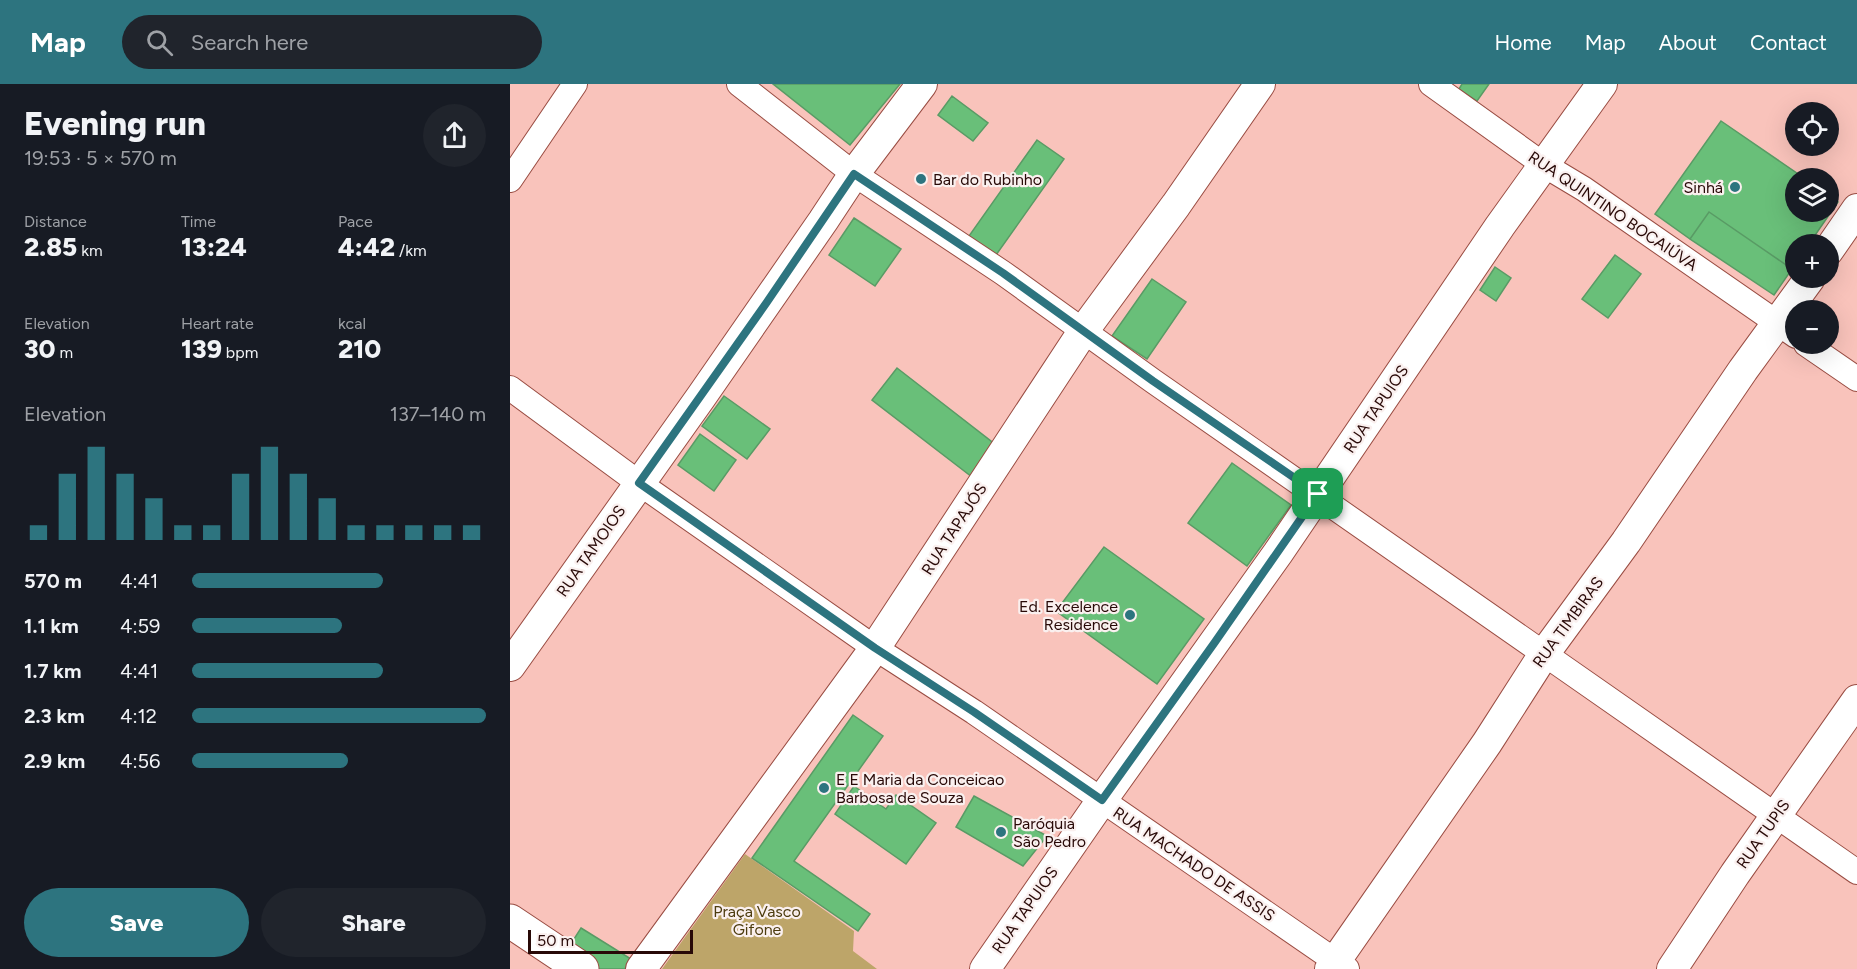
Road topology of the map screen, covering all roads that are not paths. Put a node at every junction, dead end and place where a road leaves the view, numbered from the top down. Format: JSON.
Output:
{"nodes":[{"id":1,"x":575,"y":84,"type":"edge"},
{"id":2,"x":739,"y":84,"type":"edge"},
{"id":3,"x":922,"y":84,"type":"edge"},
{"id":4,"x":1260,"y":84,"type":"edge"},
{"id":5,"x":1431,"y":84,"type":"edge"},
{"id":6,"x":1602,"y":84,"type":"edge"},
{"id":7,"x":1544,"y":165,"type":"junction"},
{"id":8,"x":854,"y":174,"type":"junction"},
{"id":9,"x":510,"y":180,"type":"edge"},
{"id":10,"x":1857,"y":209,"type":"edge"},
{"id":11,"x":1839,"y":235,"type":"edge"},
{"id":12,"x":1785,"y":329,"type":"edge"},
{"id":13,"x":1084,"y":330,"type":"junction"},
{"id":14,"x":1785,"y":331,"type":"edge"},
{"id":15,"x":1821,"y":354,"type":"edge"},
{"id":16,"x":1857,"y":379,"type":"edge"},
{"id":17,"x":510,"y":388,"type":"edge"},
{"id":18,"x":639,"y":483,"type":"junction"},
{"id":19,"x":1318,"y":494,"type":"junction"},
{"id":20,"x":875,"y":648,"type":"junction"},
{"id":21,"x":1544,"y":654,"type":"junction"},
{"id":22,"x":510,"y":666,"type":"edge"},
{"id":23,"x":1857,"y":700,"type":"edge"},
{"id":24,"x":1102,"y":800,"type":"junction"},
{"id":25,"x":1776,"y":816,"type":"junction"},
{"id":26,"x":1857,"y":872,"type":"edge"},
{"id":27,"x":510,"y":921,"type":"edge"},
{"id":28,"x":1338,"y":966,"type":"edge"},
{"id":29,"x":582,"y":969,"type":"edge"},
{"id":30,"x":641,"y":969,"type":"edge"},
{"id":31,"x":985,"y":969,"type":"edge"},
{"id":32,"x":1672,"y":969,"type":"edge"}],
"edges":[{"from":1,"to":9,"type":"street"},
{"from":2,"to":8,"type":"street"},
{"from":3,"to":8,"type":"street","name":"RUA TAMOIOS"},
{"from":4,"to":13,"type":"street","name":"RUA TAPAJÓS"},
{"from":5,"to":7,"type":"street","name":"RUA QUINTINO BOCAIÚVA"},
{"from":6,"to":7,"type":"street","name":"RUA TAPUIOS"},
{"from":7,"to":12,"type":"street","name":"RUA QUINTINO BOCAIÚVA"},
{"from":7,"to":19,"type":"street","name":"RUA TAPUIOS"},
{"from":8,"to":13,"type":"street"},
{"from":8,"to":18,"type":"street","name":"RUA TAMOIOS"},
{"from":10,"to":11,"type":"street"},
{"from":13,"to":19,"type":"street"},
{"from":13,"to":20,"type":"street","name":"RUA TAPAJÓS"},
{"from":14,"to":21,"type":"street","name":"RUA TIMBIRAS"},
{"from":15,"to":16,"type":"street"},
{"from":17,"to":18,"type":"street","name":"RUA MACHADO DE ASSIS"},
{"from":18,"to":20,"type":"street","name":"RUA MACHADO DE ASSIS"},
{"from":18,"to":22,"type":"street","name":"RUA TAMOIOS"},
{"from":19,"to":21,"type":"street"},
{"from":19,"to":24,"type":"street","name":"RUA TAPUIOS"},
{"from":20,"to":24,"type":"street","name":"RUA MACHADO DE ASSIS"},
{"from":20,"to":30,"type":"street","name":"RUA TAPAJÓS"},
{"from":21,"to":25,"type":"street"},
{"from":21,"to":28,"type":"street","name":"RUA TIMBIRAS"},
{"from":23,"to":25,"type":"street","name":"RUA TUPIS"},
{"from":24,"to":28,"type":"street","name":"RUA MACHADO DE ASSIS"},
{"from":24,"to":31,"type":"street","name":"RUA TAPUIOS"},
{"from":25,"to":26,"type":"street"},
{"from":25,"to":32,"type":"street","name":"RUA TUPIS"},
{"from":27,"to":29,"type":"main road"}]}
